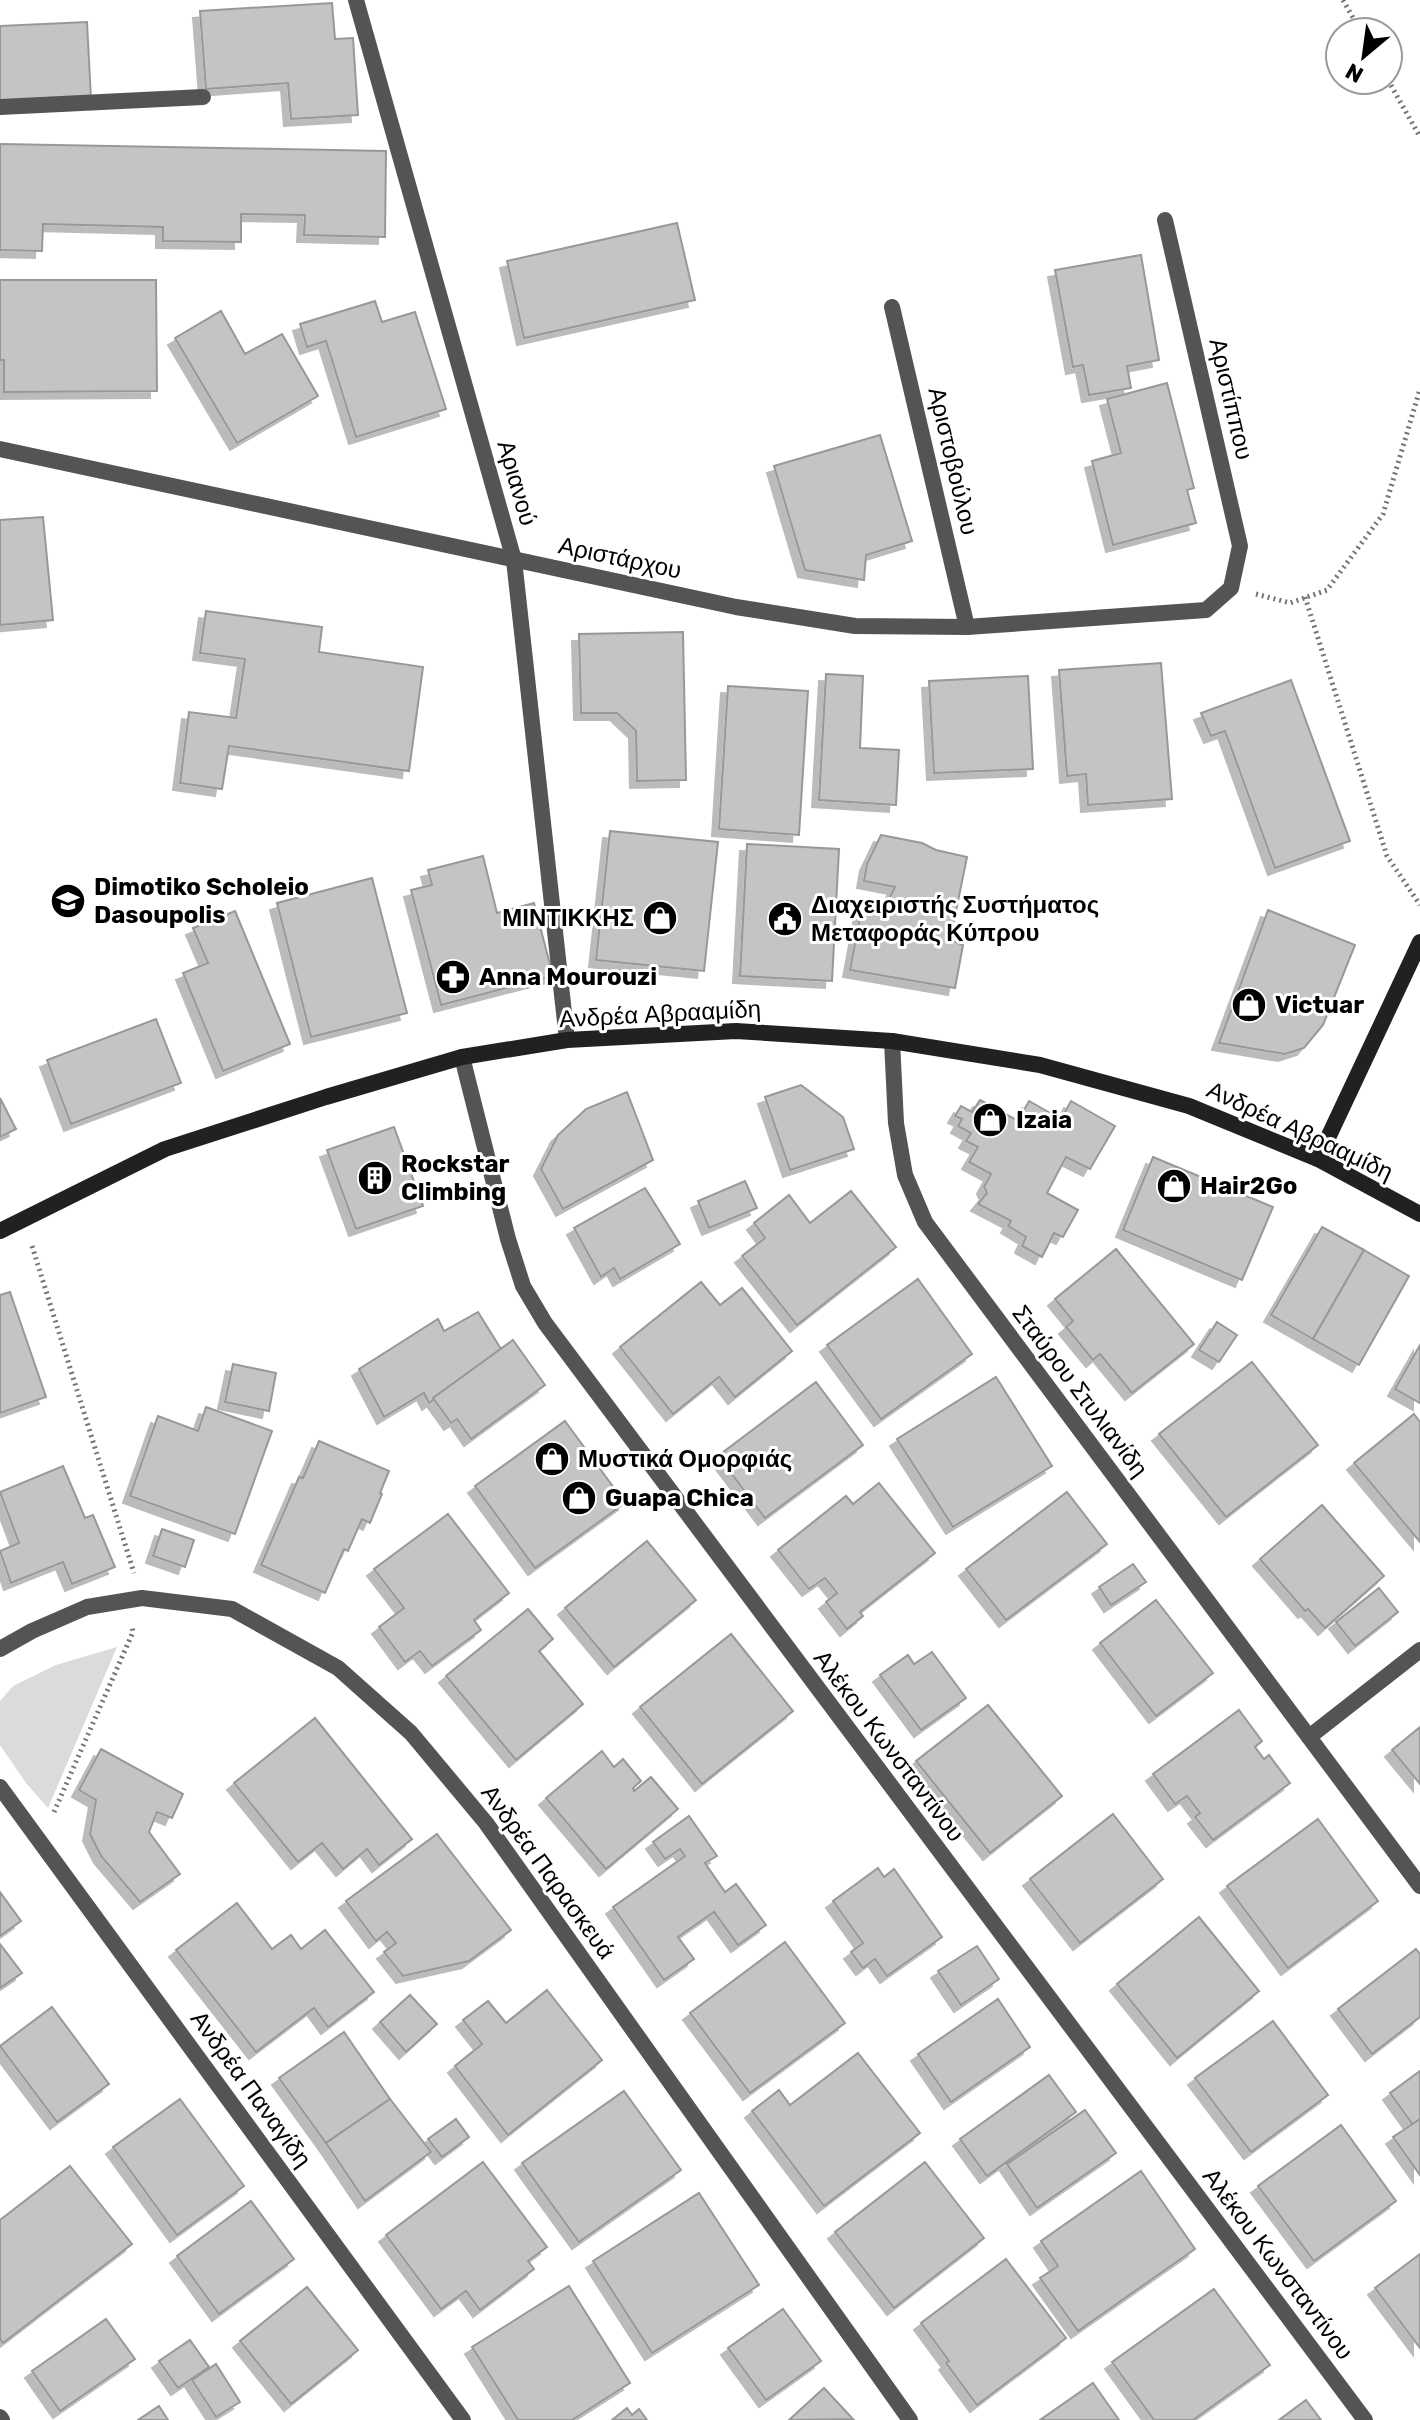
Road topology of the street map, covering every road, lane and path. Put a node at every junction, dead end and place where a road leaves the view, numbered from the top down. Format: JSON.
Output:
{"nodes":[{"id":1,"x":356,"y":0,"type":"edge"},
{"id":2,"x":1397,"y":96,"type":"edge"},
{"id":3,"x":203,"y":97,"type":"dead end"},
{"id":4,"x":0,"y":107,"type":"edge"},
{"id":5,"x":1420,"y":137,"type":"edge"},
{"id":6,"x":1165,"y":220,"type":"dead end"},
{"id":7,"x":892,"y":307,"type":"dead end"},
{"id":8,"x":1420,"y":389,"type":"edge"},
{"id":9,"x":0,"y":449,"type":"edge"},
{"id":10,"x":514,"y":560,"type":"junction"},
{"id":11,"x":1231,"y":588,"type":"junction"},
{"id":12,"x":1305,"y":597,"type":"junction"},
{"id":13,"x":967,"y":627,"type":"junction"},
{"id":14,"x":1420,"y":905,"type":"edge"},
{"id":15,"x":1420,"y":942,"type":"edge"},
{"id":16,"x":567,"y":1040,"type":"junction"},
{"id":17,"x":892,"y":1041,"type":"junction"},
{"id":18,"x":462,"y":1057,"type":"junction"},
{"id":19,"x":1318,"y":1159,"type":"junction"},
{"id":20,"x":1420,"y":1214,"type":"edge"},
{"id":21,"x":23,"y":1219,"type":"junction"},
{"id":22,"x":0,"y":1231,"type":"edge"},
{"id":23,"x":134,"y":1599,"type":"junction"},
{"id":24,"x":0,"y":1649,"type":"edge"},
{"id":25,"x":1420,"y":1650,"type":"edge"},
{"id":26,"x":1309,"y":1737,"type":"junction"},
{"id":27,"x":0,"y":1787,"type":"edge"},
{"id":28,"x":34,"y":1833,"type":"junction"},
{"id":29,"x":1420,"y":1886,"type":"edge"},
{"id":30,"x":463,"y":2420,"type":"edge"},
{"id":31,"x":910,"y":2420,"type":"edge"},
{"id":32,"x":1365,"y":2420,"type":"edge"}],
"edges":[{"from":1,"to":10,"type":"street","name":"Αριανού"},
{"from":2,"to":5,"type":"path"},
{"from":3,"to":4,"type":"street"},
{"from":6,"to":11,"type":"street","name":"Αριστίππου"},
{"from":7,"to":13,"type":"street","name":"Αριστοβούλου"},
{"from":8,"to":12,"type":"path"},
{"from":9,"to":10,"type":"street","name":"Αριστάρχου"},
{"from":10,"to":13,"type":"street","name":"Αριστάρχου"},
{"from":10,"to":16,"type":"street","name":"Αριανού"},
{"from":11,"to":12,"type":"path"},
{"from":11,"to":13,"type":"street","name":"Αριστάρχου"},
{"from":12,"to":14,"type":"path"},
{"from":15,"to":19,"type":"main road"},
{"from":16,"to":17,"type":"main road","name":"Ανδρέα Αβρααμίδη"},
{"from":16,"to":18,"type":"main road","name":"Ανδρέα Αβρααμίδη"},
{"from":17,"to":19,"type":"main road","name":"Ανδρέα Αβρααμίδη"},
{"from":17,"to":26,"type":"street","name":"Σταύρου Στυλιανίδη"},
{"from":18,"to":21,"type":"main road","name":"Ανδρέα Αβρααμίδη"},
{"from":18,"to":32,"type":"street","name":"Αλέκου Κωνσταντίνου"},
{"from":19,"to":20,"type":"main road","name":"Ανδρέα Αβρααμίδη"},
{"from":21,"to":22,"type":"main road","name":"Ανδρέα Αβρααμίδη"},
{"from":21,"to":23,"type":"path"},
{"from":23,"to":24,"type":"street","name":"Ανδρέα Παρασκευά"},
{"from":23,"to":28,"type":"path"},
{"from":23,"to":31,"type":"street","name":"Ανδρέα Παρασκευά"},
{"from":25,"to":26,"type":"street"},
{"from":26,"to":29,"type":"street","name":"Σταύρου Στυλιανίδη"},
{"from":27,"to":28,"type":"street","name":"Ανδρέα Παναγίδη"},
{"from":28,"to":30,"type":"street","name":"Ανδρέα Παναγίδη"}]}
